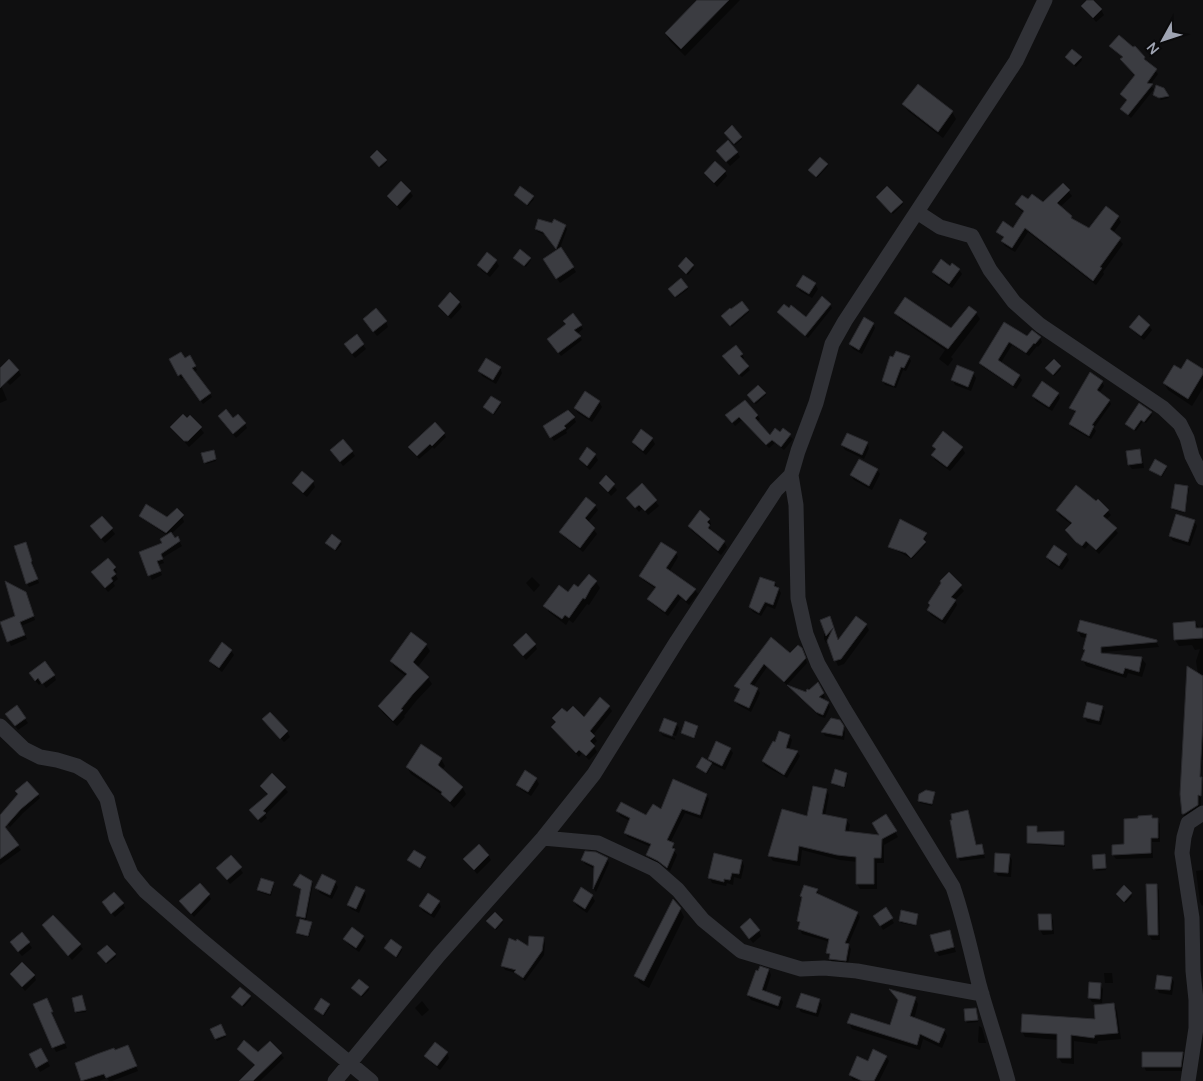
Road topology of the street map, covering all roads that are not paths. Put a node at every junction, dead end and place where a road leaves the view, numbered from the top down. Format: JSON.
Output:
{"nodes":[{"id":1,"x":1045,"y":0,"type":"edge"},
{"id":2,"x":917,"y":212,"type":"junction"},
{"id":3,"x":791,"y":475,"type":"junction"},
{"id":4,"x":1203,"y":478,"type":"edge"},
{"id":5,"x":0,"y":726,"type":"edge"},
{"id":6,"x":1203,"y":813,"type":"edge"},
{"id":7,"x":543,"y":838,"type":"junction"},
{"id":8,"x":982,"y":994,"type":"junction"},
{"id":9,"x":350,"y":1063,"type":"junction"},
{"id":10,"x":335,"y":1081,"type":"edge"},
{"id":11,"x":371,"y":1081,"type":"edge"},
{"id":12,"x":1008,"y":1081,"type":"edge"},
{"id":13,"x":1188,"y":1081,"type":"edge"}],
"edges":[{"from":1,"to":2,"type":"street"},
{"from":2,"to":3,"type":"street"},
{"from":2,"to":4,"type":"street"},
{"from":3,"to":7,"type":"street"},
{"from":3,"to":8,"type":"street"},
{"from":5,"to":9,"type":"street"},
{"from":6,"to":13,"type":"street"},
{"from":7,"to":8,"type":"street"},
{"from":7,"to":9,"type":"street"},
{"from":8,"to":12,"type":"street"},
{"from":9,"to":10,"type":"street"},
{"from":9,"to":11,"type":"street"}]}
